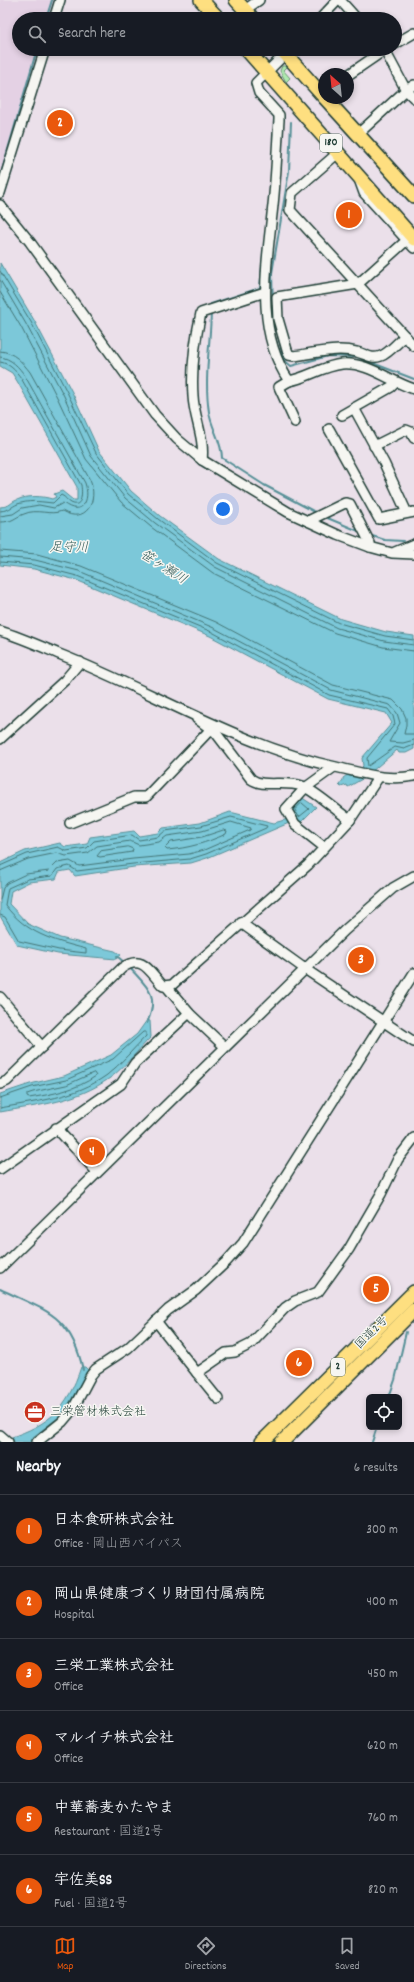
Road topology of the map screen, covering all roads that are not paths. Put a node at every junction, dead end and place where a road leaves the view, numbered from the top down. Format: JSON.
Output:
{"nodes":[{"id":1,"x":60,"y":0,"type":"edge"},
{"id":2,"x":201,"y":0,"type":"edge"},
{"id":3,"x":236,"y":0,"type":"edge"},
{"id":4,"x":258,"y":0,"type":"edge"},
{"id":5,"x":336,"y":1,"type":"edge"},
{"id":6,"x":56,"y":12,"type":"edge"},
{"id":7,"x":212,"y":12,"type":"edge"},
{"id":8,"x":247,"y":12,"type":"edge"},
{"id":9,"x":250,"y":12,"type":"edge"},
{"id":10,"x":326,"y":12,"type":"edge"},
{"id":11,"x":349,"y":12,"type":"edge"},
{"id":12,"x":414,"y":32,"type":"edge"},
{"id":13,"x":402,"y":40,"type":"edge"},
{"id":14,"x":43,"y":56,"type":"edge"},
{"id":15,"x":252,"y":56,"type":"edge"},
{"id":16,"x":280,"y":56,"type":"edge"},
{"id":17,"x":290,"y":56,"type":"edge"},
{"id":18,"x":375,"y":56,"type":"edge"},
{"id":19,"x":389,"y":56,"type":"edge"},
{"id":20,"x":354,"y":71,"type":"edge"},
{"id":21,"x":267,"y":72,"type":"junction"},
{"id":22,"x":414,"y":85,"type":"edge"},
{"id":23,"x":318,"y":88,"type":"edge"},
{"id":24,"x":406,"y":90,"type":"junction"},
{"id":25,"x":414,"y":98,"type":"edge"},
{"id":26,"x":332,"y":104,"type":"edge"},
{"id":27,"x":358,"y":134,"type":"junction"},
{"id":28,"x":339,"y":152,"type":"junction"},
{"id":29,"x":375,"y":152,"type":"junction"},
{"id":30,"x":414,"y":187,"type":"edge"},
{"id":31,"x":0,"y":193,"type":"edge"},
{"id":32,"x":414,"y":196,"type":"edge"},
{"id":33,"x":0,"y":205,"type":"edge"},
{"id":34,"x":410,"y":240,"type":"edge"},
{"id":35,"x":414,"y":248,"type":"edge"},
{"id":36,"x":358,"y":284,"type":"junction"},
{"id":37,"x":265,"y":292,"type":"junction"},
{"id":38,"x":405,"y":336,"type":"junction"},
{"id":39,"x":414,"y":346,"type":"edge"},
{"id":40,"x":289,"y":381,"type":"junction"},
{"id":41,"x":395,"y":383,"type":"junction"},
{"id":42,"x":414,"y":389,"type":"edge"},
{"id":43,"x":354,"y":408,"type":"junction"},
{"id":44,"x":342,"y":415,"type":"dead end"},
{"id":45,"x":295,"y":422,"type":"dead end"},
{"id":46,"x":329,"y":429,"type":"dead end"},
{"id":47,"x":414,"y":438,"type":"edge"},
{"id":48,"x":374,"y":446,"type":"junction"},
{"id":49,"x":202,"y":460,"type":"junction"},
{"id":50,"x":412,"y":513,"type":"edge"},
{"id":51,"x":308,"y":521,"type":"junction"},
{"id":52,"x":414,"y":544,"type":"edge"},
{"id":53,"x":370,"y":547,"type":"junction"},
{"id":54,"x":392,"y":553,"type":"junction"},
{"id":55,"x":414,"y":554,"type":"edge"},
{"id":56,"x":1,"y":632,"type":"edge"},
{"id":57,"x":80,"y":662,"type":"junction"},
{"id":58,"x":196,"y":715,"type":"junction"},
{"id":59,"x":210,"y":730,"type":"junction"},
{"id":60,"x":0,"y":739,"type":"edge"},
{"id":61,"x":336,"y":768,"type":"junction"},
{"id":62,"x":414,"y":776,"type":"edge"},
{"id":63,"x":378,"y":778,"type":"junction"},
{"id":64,"x":306,"y":788,"type":"junction"},
{"id":65,"x":350,"y":820,"type":"junction"},
{"id":66,"x":70,"y":823,"type":"dead end"},
{"id":67,"x":324,"y":847,"type":"junction"},
{"id":68,"x":414,"y":876,"type":"edge"},
{"id":69,"x":241,"y":923,"type":"junction"},
{"id":70,"x":305,"y":969,"type":"junction"},
{"id":71,"x":414,"y":973,"type":"edge"},
{"id":72,"x":167,"y":987,"type":"junction"},
{"id":73,"x":0,"y":997,"type":"edge"},
{"id":74,"x":189,"y":1013,"type":"junction"},
{"id":75,"x":383,"y":1022,"type":"junction"},
{"id":76,"x":414,"y":1042,"type":"edge"},
{"id":77,"x":42,"y":1047,"type":"junction"},
{"id":78,"x":225,"y":1047,"type":"junction"},
{"id":79,"x":0,"y":1084,"type":"edge"},
{"id":80,"x":56,"y":1128,"type":"junction"},
{"id":81,"x":414,"y":1138,"type":"edge"},
{"id":82,"x":0,"y":1169,"type":"edge"},
{"id":83,"x":97,"y":1172,"type":"junction"},
{"id":84,"x":0,"y":1268,"type":"edge"},
{"id":85,"x":414,"y":1292,"type":"edge"},
{"id":86,"x":414,"y":1310,"type":"edge"},
{"id":87,"x":156,"y":1321,"type":"junction"},
{"id":88,"x":197,"y":1373,"type":"junction"},
{"id":89,"x":218,"y":1399,"type":"dead end"},
{"id":90,"x":36,"y":1442,"type":"edge"},
{"id":91,"x":262,"y":1442,"type":"edge"},
{"id":92,"x":282,"y":1442,"type":"edge"}],
"edges":[{"from":1,"to":6,"type":"street"},
{"from":2,"to":7,"type":"highway"},
{"from":3,"to":8,"type":"highway"},
{"from":4,"to":9,"type":"street"},
{"from":5,"to":10,"type":"street"},
{"from":5,"to":11,"type":"street"},
{"from":12,"to":13,"type":"street"},
{"from":14,"to":31,"type":"street"},
{"from":15,"to":21,"type":"highway","number":"180"},
{"from":16,"to":21,"type":"street"},
{"from":17,"to":23,"type":"highway","number":"180"},
{"from":18,"to":20,"type":"street"},
{"from":19,"to":24,"type":"street"},
{"from":21,"to":28,"type":"highway","number":"180"},
{"from":21,"to":37,"type":"street"},
{"from":22,"to":24,"type":"street"},
{"from":24,"to":25,"type":"street"},
{"from":24,"to":27,"type":"street"},
{"from":26,"to":27,"type":"highway","number":"180"},
{"from":27,"to":29,"type":"highway","number":"180"},
{"from":28,"to":34,"type":"highway","number":"180"},
{"from":28,"to":36,"type":"street"},
{"from":29,"to":30,"type":"street"},
{"from":29,"to":32,"type":"highway","number":"180"},
{"from":33,"to":49,"type":"street"},
{"from":34,"to":35,"type":"street"},
{"from":34,"to":36,"type":"street"},
{"from":36,"to":38,"type":"street"},
{"from":36,"to":38,"type":"street"},
{"from":37,"to":40,"type":"street"},
{"from":37,"to":49,"type":"street"},
{"from":38,"to":39,"type":"street"},
{"from":40,"to":41,"type":"street"},
{"from":40,"to":45,"type":"street"},
{"from":41,"to":42,"type":"street"},
{"from":41,"to":43,"type":"street"},
{"from":43,"to":44,"type":"street"},
{"from":43,"to":48,"type":"street"},
{"from":46,"to":50,"type":"street"},
{"from":47,"to":48,"type":"street"},
{"from":48,"to":50,"type":"street"},
{"from":49,"to":51,"type":"street"},
{"from":51,"to":53,"type":"street"},
{"from":51,"to":53,"type":"street"},
{"from":52,"to":54,"type":"street"},
{"from":53,"to":54,"type":"street"},
{"from":54,"to":55,"type":"street"},
{"from":56,"to":57,"type":"street"},
{"from":57,"to":58,"type":"street"},
{"from":57,"to":60,"type":"street"},
{"from":58,"to":59,"type":"street"},
{"from":58,"to":61,"type":"street"},
{"from":59,"to":64,"type":"street"},
{"from":59,"to":66,"type":"street"},
{"from":61,"to":63,"type":"street"},
{"from":61,"to":64,"type":"street"},
{"from":62,"to":63,"type":"street"},
{"from":63,"to":65,"type":"street"},
{"from":64,"to":65,"type":"street"},
{"from":64,"to":67,"type":"street"},
{"from":65,"to":67,"type":"street"},
{"from":67,"to":69,"type":"street"},
{"from":68,"to":70,"type":"street"},
{"from":69,"to":70,"type":"street"},
{"from":69,"to":72,"type":"street"},
{"from":70,"to":75,"type":"street"},
{"from":70,"to":78,"type":"street"},
{"from":71,"to":75,"type":"street"},
{"from":72,"to":74,"type":"street"},
{"from":72,"to":77,"type":"street"},
{"from":73,"to":77,"type":"street"},
{"from":74,"to":78,"type":"street"},
{"from":74,"to":80,"type":"street"},
{"from":75,"to":76,"type":"street"},
{"from":75,"to":87,"type":"street"},
{"from":77,"to":79,"type":"street"},
{"from":78,"to":83,"type":"street"},
{"from":80,"to":82,"type":"street"},
{"from":80,"to":83,"type":"street"},
{"from":81,"to":88,"type":"street"},
{"from":83,"to":84,"type":"street"},
{"from":85,"to":91,"type":"highway","name":"国道2号","number":"2"},
{"from":86,"to":92,"type":"highway","name":"国道2号","number":"2"},
{"from":87,"to":88,"type":"street"},
{"from":87,"to":90,"type":"street"},
{"from":88,"to":89,"type":"street"}]}
